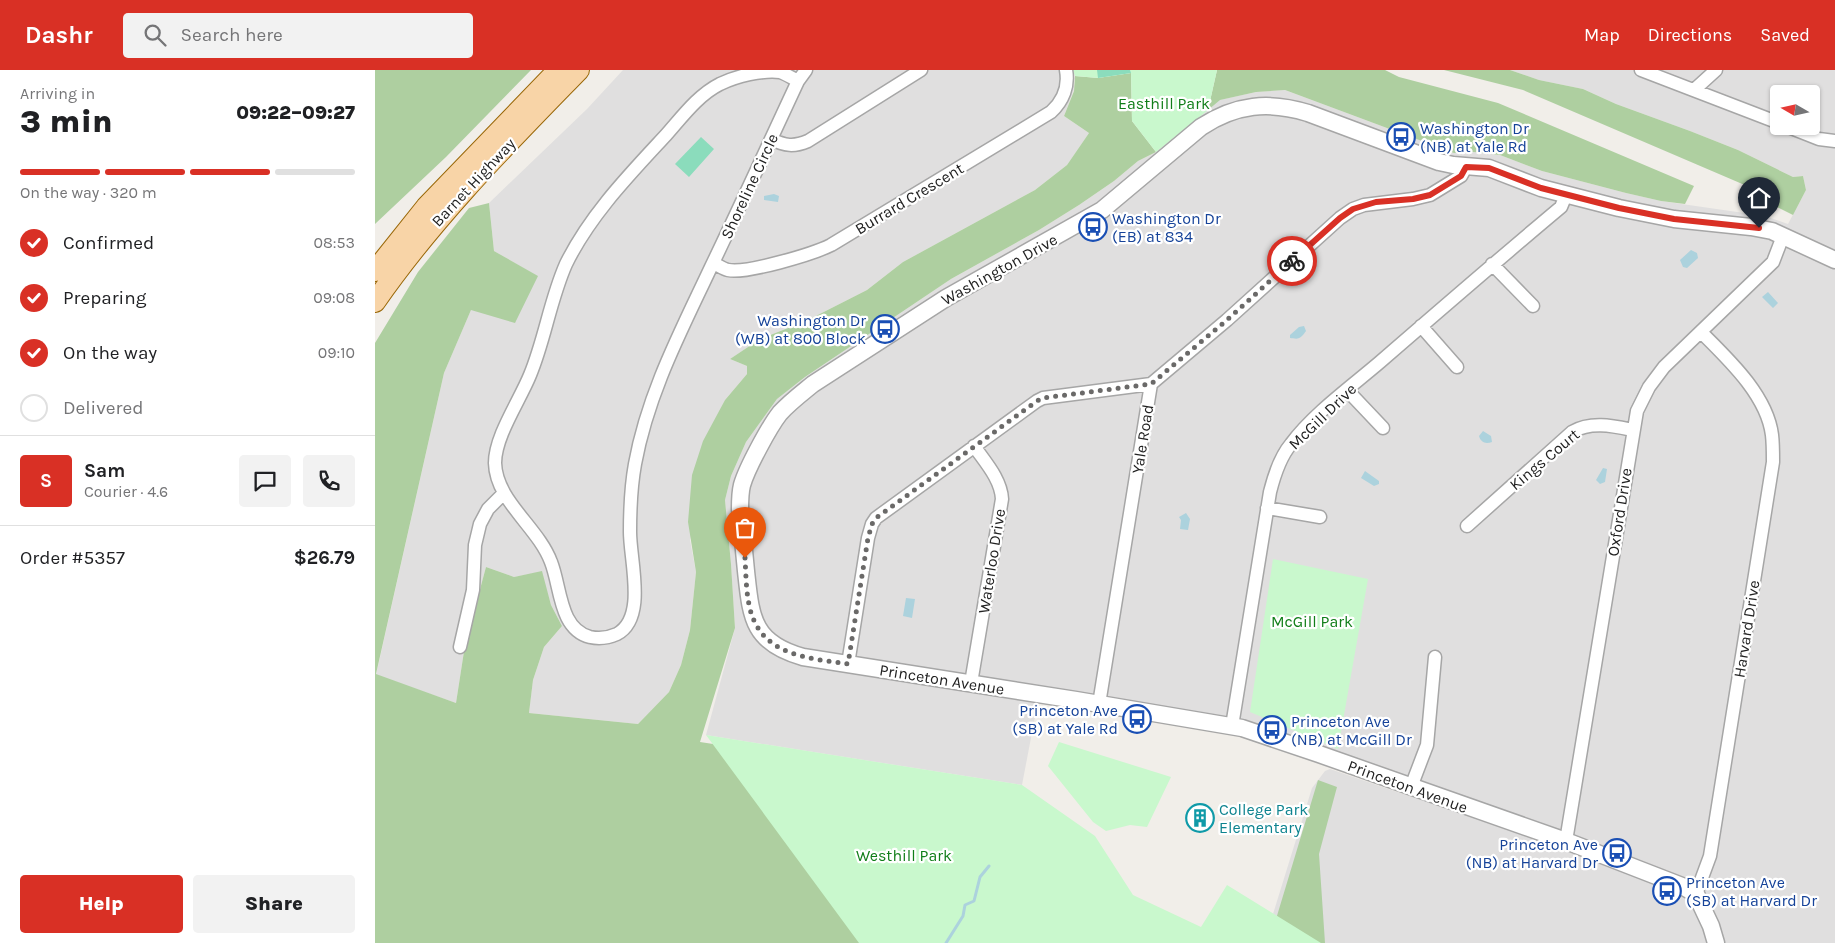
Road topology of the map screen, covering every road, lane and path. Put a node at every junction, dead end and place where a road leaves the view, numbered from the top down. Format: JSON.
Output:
{"nodes":[{"id":1,"x":558,"y":70,"type":"edge"},
{"id":2,"x":579,"y":70,"type":"edge"},
{"id":3,"x":806,"y":70,"type":"edge"},
{"id":4,"x":921,"y":70,"type":"edge"},
{"id":5,"x":1066,"y":70,"type":"edge"},
{"id":6,"x":1641,"y":70,"type":"edge"},
{"id":7,"x":1716,"y":70,"type":"edge"},
{"id":8,"x":798,"y":81,"type":"junction"},
{"id":9,"x":1695,"y":90,"type":"junction"},
{"id":10,"x":1770,"y":119,"type":"edge"},
{"id":11,"x":1809,"y":135,"type":"edge"},
{"id":12,"x":771,"y":139,"type":"junction"},
{"id":13,"x":1835,"y":141,"type":"edge"},
{"id":14,"x":1466,"y":167,"type":"junction"},
{"id":15,"x":1566,"y":195,"type":"junction"},
{"id":16,"x":1783,"y":236,"type":"junction"},
{"id":17,"x":1835,"y":260,"type":"edge"},
{"id":18,"x":713,"y":263,"type":"junction"},
{"id":19,"x":1492,"y":264,"type":"junction"},
{"id":20,"x":375,"y":271,"type":"edge"},
{"id":21,"x":375,"y":302,"type":"edge"},
{"id":22,"x":1533,"y":306,"type":"dead end"},
{"id":23,"x":1421,"y":326,"type":"junction"},
{"id":24,"x":1701,"y":332,"type":"junction"},
{"id":25,"x":1457,"y":367,"type":"dead end"},
{"id":26,"x":1151,"y":384,"type":"junction"},
{"id":27,"x":1347,"y":390,"type":"junction"},
{"id":28,"x":1383,"y":428,"type":"dead end"},
{"id":29,"x":1633,"y":430,"type":"junction"},
{"id":30,"x":974,"y":446,"type":"junction"},
{"id":31,"x":504,"y":493,"type":"junction"},
{"id":32,"x":1267,"y":508,"type":"junction"},
{"id":33,"x":1320,"y":517,"type":"dead end"},
{"id":34,"x":1467,"y":526,"type":"dead end"},
{"id":35,"x":763,"y":635,"type":"joint"},
{"id":36,"x":460,"y":647,"type":"dead end"},
{"id":37,"x":1435,"y":656,"type":"dead end"},
{"id":38,"x":848,"y":664,"type":"junction"},
{"id":39,"x":971,"y":683,"type":"junction"},
{"id":40,"x":1099,"y":704,"type":"junction"},
{"id":41,"x":1232,"y":726,"type":"junction"},
{"id":42,"x":1411,"y":787,"type":"junction"},
{"id":43,"x":1566,"y":842,"type":"junction"},
{"id":44,"x":1696,"y":894,"type":"junction"},
{"id":45,"x":1716,"y":943,"type":"edge"}],
"edges":[{"from":1,"to":20,"type":"main road","name":"Barnet Highway"},
{"from":2,"to":21,"type":"main road","name":"Barnet Highway"},
{"from":3,"to":8,"type":"street"},
{"from":4,"to":12,"type":"street"},
{"from":5,"to":18,"type":"street","name":"Burrard Crescent"},
{"from":6,"to":9,"type":"street"},
{"from":7,"to":9,"type":"street"},
{"from":8,"to":12,"type":"street","name":"Shoreline Circle"},
{"from":8,"to":31,"type":"street","name":"Shoreline Circle"},
{"from":9,"to":10,"type":"street"},
{"from":11,"to":13,"type":"street"},
{"from":12,"to":18,"type":"street","name":"Shoreline Circle"},
{"from":14,"to":15,"type":"street","name":"Washington Drive"},
{"from":14,"to":26,"type":"street","name":"Yale Road"},
{"from":14,"to":35,"type":"street","name":"Washington Drive"},
{"from":15,"to":16,"type":"street","name":"Washington Drive"},
{"from":15,"to":19,"type":"street","name":"McGill Drive"},
{"from":16,"to":17,"type":"street","name":"Washington Drive"},
{"from":16,"to":24,"type":"street","name":"Oxford Drive"},
{"from":18,"to":31,"type":"street","name":"Shoreline Circle"},
{"from":19,"to":22,"type":"street"},
{"from":19,"to":23,"type":"street","name":"McGill Drive"},
{"from":23,"to":25,"type":"street"},
{"from":23,"to":27,"type":"street","name":"McGill Drive"},
{"from":24,"to":29,"type":"street","name":"Oxford Drive"},
{"from":24,"to":44,"type":"street","name":"Harvard Drive"},
{"from":26,"to":30,"type":"street"},
{"from":26,"to":40,"type":"street","name":"Yale Road"},
{"from":27,"to":28,"type":"street"},
{"from":27,"to":32,"type":"street","name":"McGill Drive"},
{"from":29,"to":34,"type":"street","name":"Kings Court"},
{"from":29,"to":43,"type":"street","name":"Oxford Drive"},
{"from":30,"to":38,"type":"street"},
{"from":30,"to":39,"type":"street","name":"Waterloo Drive"},
{"from":31,"to":36,"type":"street"},
{"from":32,"to":33,"type":"street"},
{"from":32,"to":41,"type":"street","name":"McGill Drive"},
{"from":35,"to":38,"type":"street","name":"Princeton Avenue"},
{"from":37,"to":42,"type":"street"},
{"from":38,"to":39,"type":"street","name":"Princeton Avenue"},
{"from":39,"to":40,"type":"street","name":"Princeton Avenue"},
{"from":40,"to":41,"type":"street","name":"Princeton Avenue"},
{"from":41,"to":42,"type":"street","name":"Princeton Avenue"},
{"from":42,"to":43,"type":"street","name":"Princeton Avenue"},
{"from":43,"to":44,"type":"street","name":"Princeton Avenue"},
{"from":44,"to":45,"type":"street"}]}
